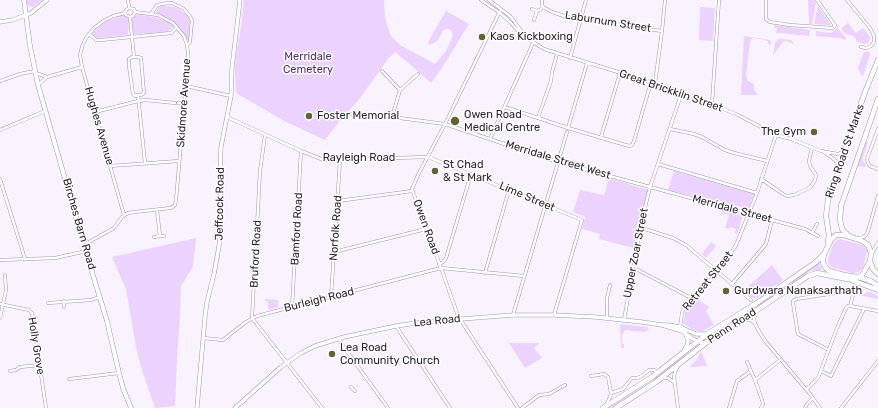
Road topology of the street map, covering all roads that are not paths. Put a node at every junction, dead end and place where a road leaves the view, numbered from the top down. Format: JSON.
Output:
{"nodes":[{"id":1,"x":24,"y":0,"type":"edge"},
{"id":2,"x":47,"y":0,"type":"edge"},
{"id":3,"x":128,"y":0,"type":"edge"},
{"id":4,"x":240,"y":0,"type":"edge"},
{"id":5,"x":481,"y":0,"type":"edge"},
{"id":6,"x":489,"y":0,"type":"edge"},
{"id":7,"x":542,"y":0,"type":"edge"},
{"id":8,"x":586,"y":0,"type":"edge"},
{"id":9,"x":665,"y":0,"type":"edge"},
{"id":10,"x":719,"y":0,"type":"edge"},
{"id":11,"x":766,"y":0,"type":"edge"},
{"id":12,"x":817,"y":0,"type":"edge"},
{"id":13,"x":849,"y":1,"type":"edge"},
{"id":14,"x":543,"y":7,"type":"junction"},
{"id":15,"x":129,"y":8,"type":"junction"},
{"id":16,"x":532,"y":8,"type":"dead end"},
{"id":17,"x":501,"y":9,"type":"junction"},
{"id":18,"x":537,"y":11,"type":"junction"},
{"id":19,"x":135,"y":12,"type":"junction"},
{"id":20,"x":125,"y":13,"type":"junction"},
{"id":21,"x":500,"y":13,"type":"junction"},
{"id":22,"x":151,"y":14,"type":"junction"},
{"id":23,"x":26,"y":15,"type":"junction"},
{"id":24,"x":130,"y":17,"type":"junction"},
{"id":25,"x":581,"y":19,"type":"junction"},
{"id":26,"x":534,"y":20,"type":"dead end"},
{"id":27,"x":0,"y":22,"type":"edge"},
{"id":28,"x":176,"y":27,"type":"junction"},
{"id":29,"x":662,"y":31,"type":"junction"},
{"id":30,"x":89,"y":34,"type":"junction"},
{"id":31,"x":132,"y":37,"type":"junction"},
{"id":32,"x":526,"y":38,"type":"junction"},
{"id":33,"x":533,"y":43,"type":"junction"},
{"id":34,"x":187,"y":45,"type":"junction"},
{"id":35,"x":861,"y":47,"type":"dead end"},
{"id":36,"x":558,"y":54,"type":"junction"},
{"id":37,"x":134,"y":57,"type":"junction"},
{"id":38,"x":570,"y":58,"type":"junction"},
{"id":39,"x":878,"y":60,"type":"edge"},
{"id":40,"x":587,"y":63,"type":"junction"},
{"id":41,"x":82,"y":67,"type":"junction"},
{"id":42,"x":382,"y":71,"type":"dead end"},
{"id":43,"x":35,"y":72,"type":"junction"},
{"id":44,"x":620,"y":73,"type":"junction"},
{"id":45,"x":418,"y":74,"type":"dead end"},
{"id":46,"x":47,"y":77,"type":"junction"},
{"id":47,"x":0,"y":82,"type":"edge"},
{"id":48,"x":653,"y":83,"type":"junction"},
{"id":49,"x":38,"y":85,"type":"junction"},
{"id":50,"x":186,"y":86,"type":"junction"},
{"id":51,"x":400,"y":90,"type":"junction"},
{"id":52,"x":682,"y":92,"type":"junction"},
{"id":53,"x":138,"y":95,"type":"junction"},
{"id":54,"x":231,"y":96,"type":"junction"},
{"id":55,"x":878,"y":99,"type":"edge"},
{"id":56,"x":138,"y":101,"type":"junction"},
{"id":57,"x":184,"y":104,"type":"junction"},
{"id":58,"x":712,"y":104,"type":"junction"},
{"id":59,"x":505,"y":107,"type":"junction"},
{"id":60,"x":46,"y":110,"type":"junction"},
{"id":61,"x":95,"y":112,"type":"junction"},
{"id":62,"x":348,"y":114,"type":"dead end"},
{"id":63,"x":227,"y":117,"type":"junction"},
{"id":64,"x":392,"y":117,"type":"junction"},
{"id":65,"x":538,"y":118,"type":"junction"},
{"id":66,"x":445,"y":124,"type":"junction"},
{"id":67,"x":568,"y":128,"type":"junction"},
{"id":68,"x":670,"y":129,"type":"junction"},
{"id":69,"x":878,"y":129,"type":"edge"},
{"id":70,"x":0,"y":130,"type":"edge"},
{"id":71,"x":567,"y":132,"type":"dead end"},
{"id":72,"x":265,"y":134,"type":"junction"},
{"id":73,"x":776,"y":135,"type":"junction"},
{"id":74,"x":601,"y":137,"type":"junction"},
{"id":75,"x":490,"y":139,"type":"junction"},
{"id":76,"x":847,"y":144,"type":"junction"},
{"id":77,"x":812,"y":148,"type":"junction"},
{"id":78,"x":301,"y":151,"type":"junction"},
{"id":79,"x":822,"y":151,"type":"junction"},
{"id":80,"x":428,"y":156,"type":"junction"},
{"id":81,"x":340,"y":160,"type":"junction"},
{"id":82,"x":179,"y":161,"type":"junction"},
{"id":83,"x":767,"y":161,"type":"junction"},
{"id":84,"x":558,"y":162,"type":"junction"},
{"id":85,"x":145,"y":163,"type":"junction"},
{"id":86,"x":658,"y":164,"type":"junction"},
{"id":87,"x":110,"y":166,"type":"junction"},
{"id":88,"x":878,"y":170,"type":"edge"},
{"id":89,"x":471,"y":174,"type":"junction"},
{"id":90,"x":836,"y":174,"type":"junction"},
{"id":91,"x":0,"y":179,"type":"edge"},
{"id":92,"x":761,"y":179,"type":"junction"},
{"id":93,"x":650,"y":187,"type":"junction"},
{"id":94,"x":509,"y":190,"type":"junction"},
{"id":95,"x":412,"y":191,"type":"junction"},
{"id":96,"x":757,"y":193,"type":"junction"},
{"id":97,"x":878,"y":196,"type":"edge"},
{"id":98,"x":338,"y":201,"type":"junction"},
{"id":99,"x":546,"y":205,"type":"junction"},
{"id":100,"x":157,"y":210,"type":"junction"},
{"id":101,"x":749,"y":214,"type":"junction"},
{"id":102,"x":124,"y":215,"type":"junction"},
{"id":103,"x":772,"y":220,"type":"junction"},
{"id":104,"x":817,"y":224,"type":"dead end"},
{"id":105,"x":426,"y":229,"type":"junction"},
{"id":106,"x":645,"y":230,"type":"dead end"},
{"id":107,"x":812,"y":233,"type":"junction"},
{"id":108,"x":818,"y":236,"type":"dead end"},
{"id":109,"x":849,"y":236,"type":"junction"},
{"id":110,"x":154,"y":237,"type":"dead end"},
{"id":111,"x":857,"y":239,"type":"junction"},
{"id":112,"x":87,"y":243,"type":"junction"},
{"id":113,"x":878,"y":243,"type":"edge"},
{"id":114,"x":828,"y":244,"type":"junction"},
{"id":115,"x":87,"y":251,"type":"junction"},
{"id":116,"x":334,"y":252,"type":"junction"},
{"id":117,"x":871,"y":253,"type":"junction"},
{"id":118,"x":824,"y":254,"type":"junction"},
{"id":119,"x":25,"y":259,"type":"junction"},
{"id":120,"x":0,"y":260,"type":"edge"},
{"id":121,"x":870,"y":261,"type":"junction"},
{"id":122,"x":439,"y":264,"type":"junction"},
{"id":123,"x":441,"y":268,"type":"junction"},
{"id":124,"x":638,"y":270,"type":"dead end"},
{"id":125,"x":718,"y":272,"type":"junction"},
{"id":126,"x":485,"y":273,"type":"junction"},
{"id":127,"x":5,"y":274,"type":"dead end"},
{"id":128,"x":878,"y":274,"type":"edge"},
{"id":129,"x":524,"y":276,"type":"junction"},
{"id":130,"x":858,"y":277,"type":"junction"},
{"id":131,"x":847,"y":279,"type":"junction"},
{"id":132,"x":732,"y":284,"type":"junction"},
{"id":133,"x":610,"y":285,"type":"dead end"},
{"id":134,"x":878,"y":286,"type":"edge"},
{"id":135,"x":878,"y":290,"type":"edge"},
{"id":136,"x":100,"y":297,"type":"junction"},
{"id":137,"x":331,"y":297,"type":"junction"},
{"id":138,"x":747,"y":297,"type":"junction"},
{"id":139,"x":693,"y":299,"type":"junction"},
{"id":140,"x":751,"y":300,"type":"dead end"},
{"id":141,"x":64,"y":301,"type":"junction"},
{"id":142,"x":746,"y":302,"type":"dead end"},
{"id":143,"x":48,"y":303,"type":"dead end"},
{"id":144,"x":2,"y":305,"type":"edge"},
{"id":145,"x":850,"y":306,"type":"junction"},
{"id":146,"x":64,"y":307,"type":"dead end"},
{"id":147,"x":292,"y":307,"type":"junction"},
{"id":148,"x":864,"y":309,"type":"junction"},
{"id":149,"x":757,"y":310,"type":"junction"},
{"id":150,"x":878,"y":311,"type":"edge"},
{"id":151,"x":554,"y":315,"type":"junction"},
{"id":152,"x":513,"y":316,"type":"junction"},
{"id":153,"x":0,"y":318,"type":"edge"},
{"id":154,"x":252,"y":318,"type":"junction"},
{"id":155,"x":607,"y":318,"type":"junction"},
{"id":156,"x":460,"y":319,"type":"junction"},
{"id":157,"x":624,"y":320,"type":"junction"},
{"id":158,"x":742,"y":320,"type":"junction"},
{"id":159,"x":755,"y":324,"type":"junction"},
{"id":160,"x":662,"y":325,"type":"junction"},
{"id":161,"x":396,"y":326,"type":"junction"},
{"id":162,"x":680,"y":327,"type":"junction"},
{"id":163,"x":684,"y":332,"type":"junction"},
{"id":164,"x":690,"y":332,"type":"junction"},
{"id":165,"x":707,"y":334,"type":"junction"},
{"id":166,"x":203,"y":338,"type":"junction"},
{"id":167,"x":340,"y":339,"type":"junction"},
{"id":168,"x":697,"y":341,"type":"junction"},
{"id":169,"x":707,"y":342,"type":"junction"},
{"id":170,"x":829,"y":350,"type":"junction"},
{"id":171,"x":684,"y":351,"type":"junction"},
{"id":172,"x":694,"y":351,"type":"junction"},
{"id":173,"x":780,"y":360,"type":"junction"},
{"id":174,"x":878,"y":361,"type":"edge"},
{"id":175,"x":748,"y":362,"type":"dead end"},
{"id":176,"x":287,"y":363,"type":"junction"},
{"id":177,"x":679,"y":364,"type":"junction"},
{"id":178,"x":40,"y":365,"type":"junction"},
{"id":179,"x":10,"y":371,"type":"dead end"},
{"id":180,"x":751,"y":371,"type":"junction"},
{"id":181,"x":821,"y":371,"type":"junction"},
{"id":182,"x":658,"y":373,"type":"junction"},
{"id":183,"x":119,"y":374,"type":"junction"},
{"id":184,"x":591,"y":376,"type":"dead end"},
{"id":185,"x":661,"y":378,"type":"junction"},
{"id":186,"x":69,"y":379,"type":"dead end"},
{"id":187,"x":755,"y":380,"type":"junction"},
{"id":188,"x":674,"y":382,"type":"junction"},
{"id":189,"x":565,"y":385,"type":"dead end"},
{"id":190,"x":351,"y":387,"type":"dead end"},
{"id":191,"x":806,"y":390,"type":"junction"},
{"id":192,"x":355,"y":391,"type":"dead end"},
{"id":193,"x":611,"y":393,"type":"junction"},
{"id":194,"x":813,"y":398,"type":"junction"},
{"id":195,"x":604,"y":407,"type":"edge"},
{"id":196,"x":46,"y":408,"type":"edge"},
{"id":197,"x":131,"y":408,"type":"edge"},
{"id":198,"x":197,"y":408,"type":"edge"},
{"id":199,"x":236,"y":408,"type":"edge"},
{"id":200,"x":322,"y":408,"type":"edge"},
{"id":201,"x":388,"y":408,"type":"edge"},
{"id":202,"x":450,"y":408,"type":"edge"},
{"id":203,"x":518,"y":408,"type":"edge"},
{"id":204,"x":522,"y":408,"type":"edge"},
{"id":205,"x":616,"y":408,"type":"edge"},
{"id":206,"x":678,"y":408,"type":"edge"},
{"id":207,"x":729,"y":408,"type":"edge"},
{"id":208,"x":761,"y":408,"type":"edge"},
{"id":209,"x":804,"y":408,"type":"edge"},
{"id":210,"x":820,"y":408,"type":"edge"},
{"id":211,"x":841,"y":408,"type":"edge"}],
"edges":[{"from":1,"to":23,"type":"main road","name":"Birches Barn Road"},
{"from":2,"to":23,"type":"street"},
{"from":3,"to":15,"type":"street"},
{"from":4,"to":54,"type":"street","name":"Jeffcock Road"},
{"from":5,"to":21,"type":"street"},
{"from":6,"to":17,"type":"street","name":"Great Brickkiln Street"},
{"from":7,"to":14,"type":"street"},
{"from":8,"to":25,"type":"street"},
{"from":9,"to":29,"type":"street"},
{"from":10,"to":58,"type":"street"},
{"from":11,"to":12,"type":"street"},
{"from":13,"to":35,"type":"street"},
{"from":14,"to":18,"type":"street"},
{"from":14,"to":25,"type":"street","name":"Laburnum Street"},
{"from":15,"to":19,"type":"street"},
{"from":15,"to":20,"type":"street"},
{"from":16,"to":18,"type":"street"},
{"from":17,"to":21,"type":"street","name":"Owen Road"},
{"from":17,"to":32,"type":"street","name":"Great Brickkiln Street"},
{"from":18,"to":26,"type":"street"},
{"from":19,"to":22,"type":"street","name":"Skidmore Avenue"},
{"from":19,"to":24,"type":"street"},
{"from":20,"to":24,"type":"street"},
{"from":20,"to":30,"type":"street","name":"Hughes Avenue"},
{"from":21,"to":32,"type":"street"},
{"from":21,"to":66,"type":"street","name":"Owen Road"},
{"from":22,"to":28,"type":"street","name":"Skidmore Avenue"},
{"from":22,"to":34,"type":"street","name":"Skidmore Avenue"},
{"from":23,"to":27,"type":"street"},
{"from":23,"to":43,"type":"main road","name":"Birches Barn Road"},
{"from":24,"to":31,"type":"street"},
{"from":25,"to":29,"type":"street","name":"Laburnum Street"},
{"from":25,"to":38,"type":"street"},
{"from":28,"to":31,"type":"street"},
{"from":28,"to":34,"type":"street","name":"Skidmore Avenue"},
{"from":29,"to":48,"type":"street"},
{"from":30,"to":31,"type":"street"},
{"from":30,"to":41,"type":"street","name":"Hughes Avenue"},
{"from":31,"to":37,"type":"street"},
{"from":32,"to":33,"type":"street","name":"Great Brickkiln Street"},
{"from":33,"to":36,"type":"street","name":"Great Brickkiln Street"},
{"from":33,"to":59,"type":"street"},
{"from":34,"to":50,"type":"street","name":"Skidmore Avenue"},
{"from":36,"to":38,"type":"street","name":"Great Brickkiln Street"},
{"from":36,"to":65,"type":"street"},
{"from":37,"to":53,"type":"street"},
{"from":37,"to":53,"type":"street"},
{"from":38,"to":40,"type":"street","name":"Great Brickkiln Street"},
{"from":39,"to":76,"type":"highway","name":"Ring Road St Marks"},
{"from":40,"to":44,"type":"street","name":"Great Brickkiln Street"},
{"from":40,"to":67,"type":"street"},
{"from":41,"to":46,"type":"street"},
{"from":41,"to":61,"type":"street","name":"Hughes Avenue"},
{"from":42,"to":51,"type":"street"},
{"from":43,"to":46,"type":"street"},
{"from":43,"to":47,"type":"street"},
{"from":43,"to":49,"type":"main road","name":"Birches Barn Road"},
{"from":44,"to":48,"type":"street","name":"Great Brickkiln Street"},
{"from":44,"to":74,"type":"street"},
{"from":45,"to":51,"type":"street"},
{"from":46,"to":49,"type":"street"},
{"from":48,"to":52,"type":"street","name":"Great Brickkiln Street"},
{"from":48,"to":74,"type":"street"},
{"from":49,"to":60,"type":"main road","name":"Birches Barn Road"},
{"from":50,"to":54,"type":"street"},
{"from":50,"to":57,"type":"street","name":"Skidmore Avenue"},
{"from":51,"to":64,"type":"street"},
{"from":52,"to":58,"type":"street","name":"Great Brickkiln Street"},
{"from":52,"to":68,"type":"street","name":"Upper Zoar Street"},
{"from":53,"to":56,"type":"street"},
{"from":54,"to":63,"type":"street","name":"Jeffcock Road"},
{"from":55,"to":109,"type":"highway","name":"Ring Road St Marks"},
{"from":56,"to":57,"type":"street"},
{"from":56,"to":61,"type":"street"},
{"from":56,"to":85,"type":"street"},
{"from":57,"to":82,"type":"street","name":"Skidmore Avenue"},
{"from":58,"to":73,"type":"street","name":"Great Brickkiln Street"},
{"from":59,"to":65,"type":"street"},
{"from":59,"to":75,"type":"street"},
{"from":60,"to":70,"type":"street"},
{"from":60,"to":112,"type":"main road","name":"Birches Barn Road"},
{"from":61,"to":87,"type":"street","name":"Hughes Avenue"},
{"from":62,"to":64,"type":"street","name":"Merridale Street West"},
{"from":63,"to":72,"type":"street","name":"Rayleigh Road"},
{"from":63,"to":166,"type":"street","name":"Jeffcock Road"},
{"from":64,"to":66,"type":"street","name":"Merridale Street West"},
{"from":65,"to":67,"type":"street"},
{"from":66,"to":75,"type":"street","name":"Merridale Street West"},
{"from":66,"to":80,"type":"street","name":"Owen Road"},
{"from":67,"to":74,"type":"street"},
{"from":68,"to":83,"type":"street"},
{"from":68,"to":86,"type":"street","name":"Upper Zoar Street"},
{"from":69,"to":88,"type":"street"},
{"from":71,"to":84,"type":"street"},
{"from":72,"to":78,"type":"street","name":"Rayleigh Road"},
{"from":72,"to":154,"type":"street","name":"Bruford Road"},
{"from":73,"to":77,"type":"street","name":"Great Brickkiln Street"},
{"from":73,"to":83,"type":"street","name":"Retreat Street"},
{"from":75,"to":84,"type":"street","name":"Merridale Street West"},
{"from":76,"to":79,"type":"street","name":"Great Brickkiln Street"},
{"from":76,"to":90,"type":"highway","name":"Ring Road St Marks"},
{"from":77,"to":79,"type":"street","name":"Great Brickkiln Street"},
{"from":77,"to":92,"type":"street"},
{"from":78,"to":81,"type":"street","name":"Rayleigh Road"},
{"from":78,"to":147,"type":"street","name":"Bamford Road"},
{"from":79,"to":90,"type":"street"},
{"from":80,"to":81,"type":"street","name":"Rayleigh Road"},
{"from":80,"to":89,"type":"street","name":"Lime Street"},
{"from":80,"to":95,"type":"street","name":"Owen Road"},
{"from":81,"to":98,"type":"street","name":"Norfolk Road"},
{"from":82,"to":85,"type":"street"},
{"from":82,"to":100,"type":"street","name":"Skidmore Avenue"},
{"from":83,"to":92,"type":"street","name":"Retreat Street"},
{"from":84,"to":93,"type":"street","name":"Merridale Street West"},
{"from":84,"to":99,"type":"street"},
{"from":85,"to":87,"type":"street"},
{"from":86,"to":93,"type":"street","name":"Upper Zoar Street"},
{"from":86,"to":96,"type":"street"},
{"from":87,"to":102,"type":"street","name":"Hughes Avenue"},
{"from":89,"to":94,"type":"street","name":"Lime Street"},
{"from":89,"to":122,"type":"street"},
{"from":90,"to":114,"type":"highway","name":"Ring Road St Marks"},
{"from":91,"to":119,"type":"street"},
{"from":92,"to":96,"type":"street","name":"Retreat Street"},
{"from":93,"to":101,"type":"street","name":"Merridale Street"},
{"from":93,"to":157,"type":"street","name":"Upper Zoar Street"},
{"from":94,"to":99,"type":"street","name":"Lime Street"},
{"from":94,"to":126,"type":"street"},
{"from":95,"to":98,"type":"street"},
{"from":95,"to":105,"type":"street","name":"Owen Road"},
{"from":96,"to":101,"type":"street","name":"Retreat Street"},
{"from":97,"to":111,"type":"street"},
{"from":98,"to":116,"type":"street","name":"Norfolk Road"},
{"from":99,"to":129,"type":"street"},
{"from":99,"to":151,"type":"street","name":"Lime Street"},
{"from":100,"to":102,"type":"street","name":"Skidmore Avenue"},
{"from":100,"to":110,"type":"street"},
{"from":101,"to":103,"type":"street","name":"Merridale Street"},
{"from":101,"to":125,"type":"street","name":"Retreat Street"},
{"from":102,"to":112,"type":"street"},
{"from":103,"to":107,"type":"street","name":"Merridale Street"},
{"from":103,"to":132,"type":"street"},
{"from":104,"to":107,"type":"street"},
{"from":105,"to":116,"type":"street"},
{"from":105,"to":122,"type":"street","name":"Owen Road"},
{"from":106,"to":125,"type":"street"},
{"from":107,"to":108,"type":"street","name":"Merridale Street"},
{"from":109,"to":111,"type":"highway"},
{"from":109,"to":114,"type":"highway"},
{"from":111,"to":117,"type":"highway"},
{"from":112,"to":115,"type":"main road","name":"Birches Barn Road"},
{"from":113,"to":117,"type":"street"},
{"from":114,"to":118,"type":"highway"},
{"from":115,"to":119,"type":"street"},
{"from":115,"to":136,"type":"main road","name":"Birches Barn Road"},
{"from":116,"to":137,"type":"street","name":"Norfolk Road"},
{"from":117,"to":121,"type":"highway"},
{"from":118,"to":130,"type":"highway"},
{"from":118,"to":165,"type":"highway","name":"Penn Road"},
{"from":119,"to":120,"type":"street"},
{"from":121,"to":128,"type":"highway"},
{"from":121,"to":130,"type":"highway"},
{"from":122,"to":123,"type":"street","name":"Owen Road"},
{"from":123,"to":126,"type":"street"},
{"from":123,"to":137,"type":"street","name":"Burleigh Road"},
{"from":123,"to":156,"type":"street","name":"Owen Road"},
{"from":124,"to":139,"type":"street"},
{"from":125,"to":132,"type":"street"},
{"from":125,"to":139,"type":"street","name":"Retreat Street"},
{"from":126,"to":129,"type":"street"},
{"from":127,"to":144,"type":"street"},
{"from":129,"to":152,"type":"street"},
{"from":130,"to":131,"type":"highway","name":"Penn Road"},
{"from":130,"to":134,"type":"highway"},
{"from":131,"to":135,"type":"highway"},
{"from":131,"to":149,"type":"highway","name":"Penn Road"},
{"from":132,"to":138,"type":"street"},
{"from":133,"to":155,"type":"street"},
{"from":136,"to":141,"type":"street"},
{"from":136,"to":183,"type":"main road","name":"Birches Barn Road"},
{"from":137,"to":147,"type":"street","name":"Burleigh Road"},
{"from":138,"to":140,"type":"street"},
{"from":138,"to":142,"type":"street"},
{"from":139,"to":162,"type":"street","name":"Retreat Street"},
{"from":141,"to":143,"type":"street"},
{"from":141,"to":146,"type":"street"},
{"from":144,"to":153,"type":"street"},
{"from":144,"to":178,"type":"street","name":"Holly Grove"},
{"from":145,"to":148,"type":"street"},
{"from":145,"to":170,"type":"street"},
{"from":145,"to":170,"type":"street"},
{"from":147,"to":154,"type":"street","name":"Burleigh Road"},
{"from":148,"to":150,"type":"street"},
{"from":148,"to":181,"type":"street"},
{"from":149,"to":158,"type":"highway","name":"Penn Road"},
{"from":149,"to":159,"type":"street"},
{"from":151,"to":152,"type":"street","name":"Lea Road"},
{"from":151,"to":155,"type":"street","name":"Lea Road"},
{"from":152,"to":156,"type":"street","name":"Lea Road"},
{"from":154,"to":166,"type":"street","name":"Burleigh Road"},
{"from":154,"to":176,"type":"street"},
{"from":155,"to":157,"type":"street","name":"Lea Road"},
{"from":156,"to":161,"type":"street","name":"Lea Road"},
{"from":156,"to":203,"type":"street","name":"Owen Road"},
{"from":157,"to":160,"type":"street","name":"Lea Road"},
{"from":158,"to":159,"type":"street"},
{"from":158,"to":169,"type":"highway","name":"Penn Road"},
{"from":159,"to":173,"type":"street"},
{"from":160,"to":162,"type":"street","name":"Lea Road"},
{"from":160,"to":163,"type":"street","name":"Lea Road"},
{"from":161,"to":167,"type":"street","name":"Lea Road"},
{"from":161,"to":202,"type":"street"},
{"from":162,"to":164,"type":"street","name":"Lea Road"},
{"from":163,"to":168,"type":"street","name":"Lea Road"},
{"from":163,"to":171,"type":"street"},
{"from":164,"to":165,"type":"street","name":"Lea Road"},
{"from":164,"to":168,"type":"street","name":"Lea Road"},
{"from":165,"to":168,"type":"highway","name":"Penn Road"},
{"from":166,"to":198,"type":"street","name":"Jeffcock Road"},
{"from":167,"to":176,"type":"street","name":"Lea Road"},
{"from":167,"to":201,"type":"street"},
{"from":168,"to":169,"type":"street","name":"Lea Road"},
{"from":168,"to":171,"type":"highway","name":"Penn Road"},
{"from":168,"to":172,"type":"street"},
{"from":169,"to":172,"type":"highway","name":"Penn Road"},
{"from":170,"to":181,"type":"street"},
{"from":171,"to":182,"type":"highway","name":"Penn Road"},
{"from":172,"to":177,"type":"highway","name":"Penn Road"},
{"from":173,"to":187,"type":"street"},
{"from":173,"to":191,"type":"street"},
{"from":174,"to":211,"type":"street"},
{"from":175,"to":180,"type":"street"},
{"from":176,"to":199,"type":"street","name":"Lea Road"},
{"from":176,"to":200,"type":"street"},
{"from":177,"to":185,"type":"highway","name":"Penn Road"},
{"from":177,"to":188,"type":"street"},
{"from":178,"to":179,"type":"street"},
{"from":178,"to":196,"type":"street","name":"Holly Grove"},
{"from":180,"to":187,"type":"street"},
{"from":180,"to":207,"type":"street"},
{"from":181,"to":191,"type":"street"},
{"from":182,"to":193,"type":"street"},
{"from":182,"to":195,"type":"highway","name":"Penn Road"},
{"from":183,"to":186,"type":"street"},
{"from":183,"to":197,"type":"main road","name":"Birches Barn Road"},
{"from":184,"to":193,"type":"street"},
{"from":185,"to":188,"type":"street"},
{"from":185,"to":205,"type":"highway","name":"Penn Road"},
{"from":187,"to":208,"type":"street"},
{"from":188,"to":206,"type":"street"},
{"from":189,"to":204,"type":"street"},
{"from":190,"to":192,"type":"street"},
{"from":191,"to":194,"type":"street"},
{"from":193,"to":195,"type":"street"},
{"from":194,"to":209,"type":"street"},
{"from":194,"to":210,"type":"street"}]}
